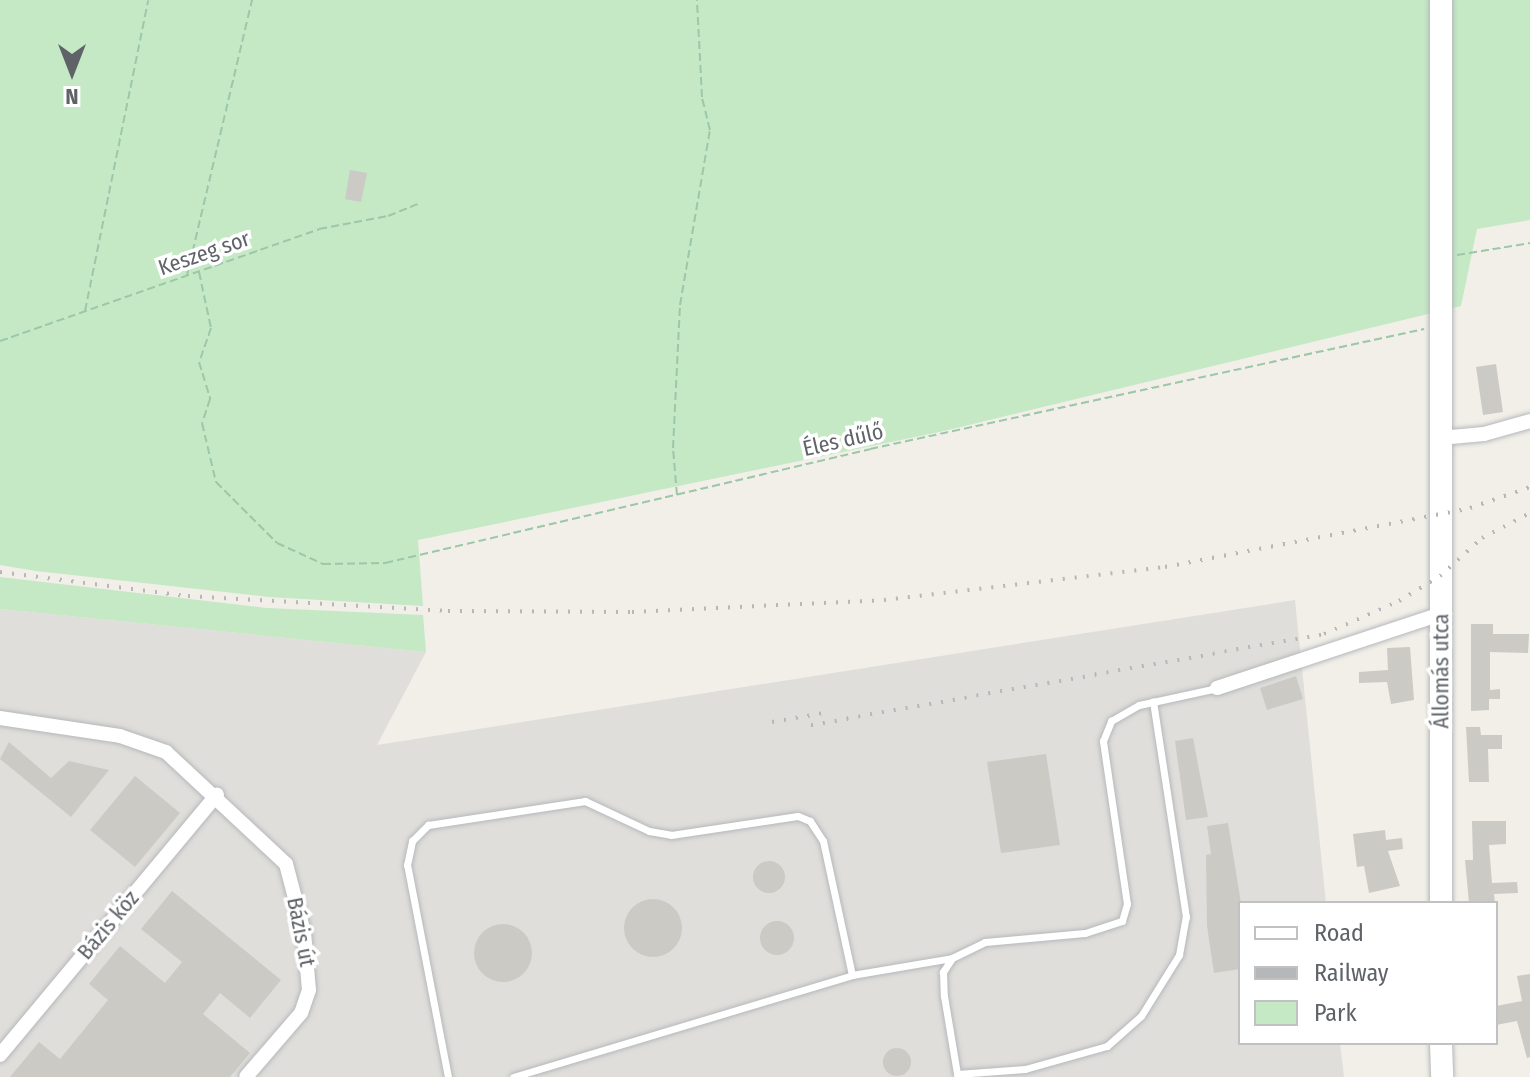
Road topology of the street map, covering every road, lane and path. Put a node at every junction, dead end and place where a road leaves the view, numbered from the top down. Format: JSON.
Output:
{"nodes":[{"id":1,"x":148,"y":0,"type":"edge"},
{"id":2,"x":252,"y":0,"type":"edge"},
{"id":3,"x":697,"y":0,"type":"edge"},
{"id":4,"x":1441,"y":0,"type":"edge"},
{"id":5,"x":420,"y":203,"type":"dead end"},
{"id":6,"x":1530,"y":243,"type":"edge"},
{"id":7,"x":1440,"y":258,"type":"junction"},
{"id":8,"x":199,"y":272,"type":"junction"},
{"id":9,"x":187,"y":276,"type":"junction"},
{"id":10,"x":85,"y":312,"type":"junction"},
{"id":11,"x":1440,"y":326,"type":"junction"},
{"id":12,"x":0,"y":341,"type":"edge"},
{"id":13,"x":1530,"y":421,"type":"edge"},
{"id":14,"x":1440,"y":438,"type":"junction"},
{"id":15,"x":677,"y":495,"type":"junction"},
{"id":16,"x":1441,"y":614,"type":"junction"},
{"id":17,"x":1217,"y":688,"type":"joint"},
{"id":18,"x":1153,"y":702,"type":"junction"},
{"id":19,"x":0,"y":718,"type":"edge"},
{"id":20,"x":217,"y":795,"type":"junction"},
{"id":21,"x":1441,"y":901,"type":"edge"},
{"id":22,"x":952,"y":958,"type":"junction"},
{"id":23,"x":852,"y":975,"type":"junction"},
{"id":24,"x":1441,"y":1049,"type":"edge"},
{"id":25,"x":0,"y":1055,"type":"edge"},
{"id":26,"x":246,"y":1077,"type":"edge"},
{"id":27,"x":448,"y":1077,"type":"edge"},
{"id":28,"x":513,"y":1077,"type":"edge"},
{"id":29,"x":1430,"y":1077,"type":"edge"},
{"id":30,"x":1442,"y":1077,"type":"edge"},
{"id":31,"x":1450,"y":1077,"type":"edge"}],
"edges":[{"from":1,"to":10,"type":"path"},
{"from":2,"to":9,"type":"path"},
{"from":3,"to":15,"type":"path"},
{"from":4,"to":7,"type":"main road","name":"Állomás utca"},
{"from":5,"to":8,"type":"path","name":"Keszeg sor"},
{"from":6,"to":7,"type":"path"},
{"from":7,"to":11,"type":"main road","name":"Állomás utca"},
{"from":8,"to":9,"type":"path","name":"Keszeg sor"},
{"from":8,"to":15,"type":"path","name":"Éles dűlő"},
{"from":9,"to":10,"type":"path","name":"Keszeg sor"},
{"from":10,"to":12,"type":"path","name":"Keszeg sor"},
{"from":11,"to":14,"type":"main road","name":"Állomás utca"},
{"from":11,"to":15,"type":"path","name":"Éles dűlő"},
{"from":13,"to":14,"type":"street"},
{"from":14,"to":16,"type":"main road","name":"Állomás utca"},
{"from":16,"to":17,"type":"street"},
{"from":16,"to":21,"type":"main road","name":"Állomás utca"},
{"from":17,"to":18,"type":"lane"},
{"from":18,"to":22,"type":"lane"},
{"from":18,"to":22,"type":"lane"},
{"from":19,"to":20,"type":"street","name":"Bázis út"},
{"from":20,"to":25,"type":"street","name":"Bázis köz"},
{"from":20,"to":26,"type":"street","name":"Bázis út"},
{"from":22,"to":23,"type":"lane"},
{"from":23,"to":27,"type":"lane"},
{"from":23,"to":28,"type":"lane"},
{"from":24,"to":29,"type":"main road"},
{"from":24,"to":30,"type":"main road"},
{"from":24,"to":31,"type":"main road"}]}
